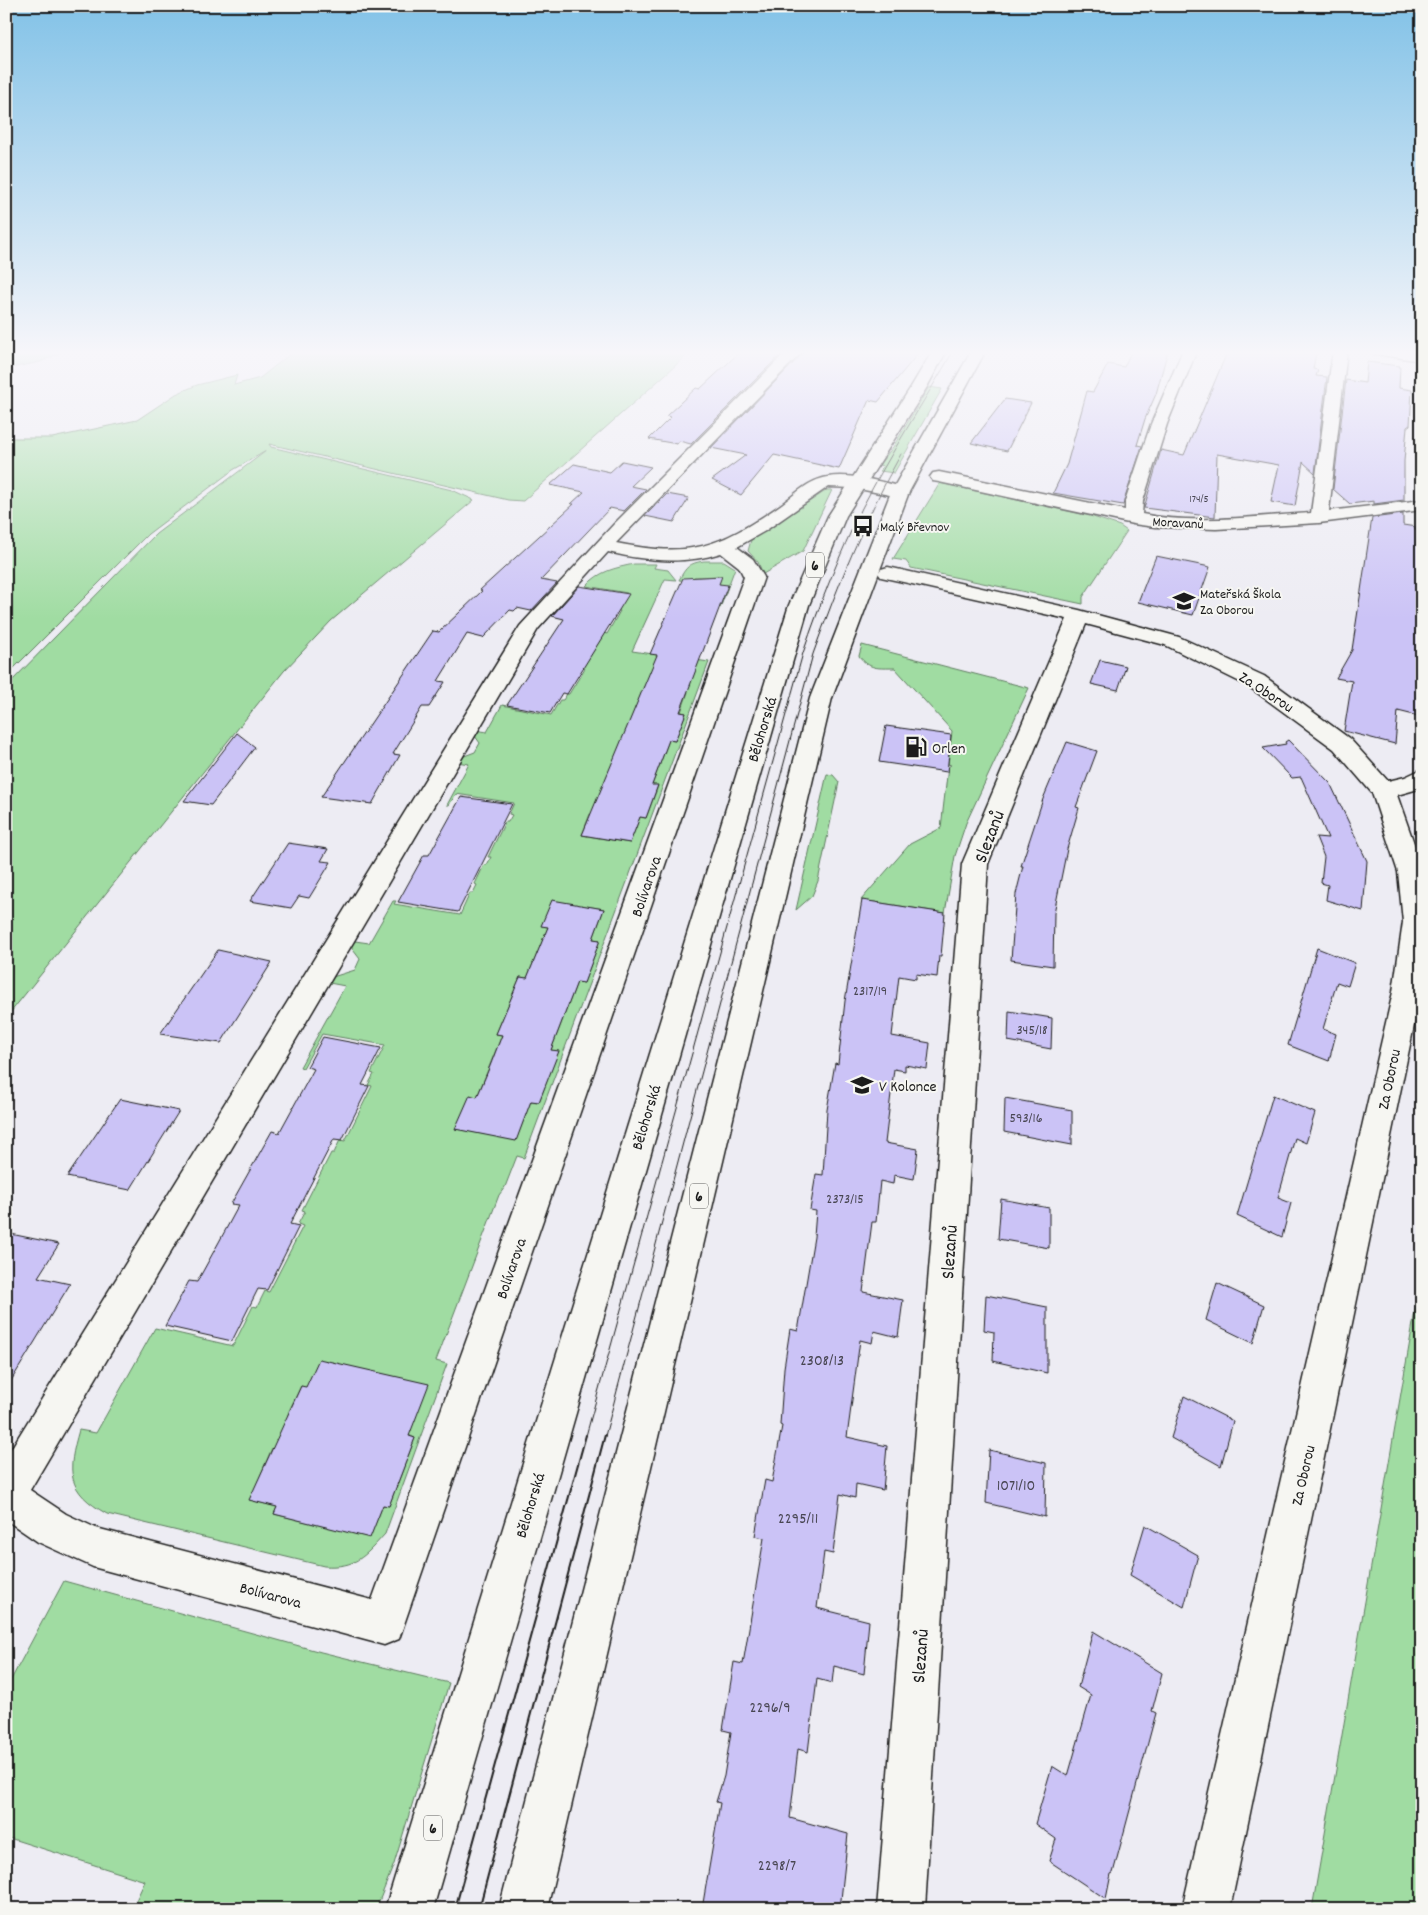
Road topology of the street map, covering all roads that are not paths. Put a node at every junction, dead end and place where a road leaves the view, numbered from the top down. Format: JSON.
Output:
{"nodes":[{"id":1,"x":709,"y":439,"type":"edge"},
{"id":2,"x":900,"y":439,"type":"edge"},
{"id":3,"x":927,"y":439,"type":"edge"},
{"id":4,"x":1154,"y":439,"type":"edge"},
{"id":5,"x":1329,"y":439,"type":"edge"},
{"id":6,"x":939,"y":477,"type":"dead end"},
{"id":7,"x":878,"y":488,"type":"junction"},
{"id":8,"x":1422,"y":505,"type":"edge"},
{"id":9,"x":1133,"y":518,"type":"junction"},
{"id":10,"x":1319,"y":518,"type":"junction"},
{"id":11,"x":604,"y":546,"type":"junction"},
{"id":12,"x":722,"y":546,"type":"junction"},
{"id":13,"x":888,"y":573,"type":"dead end"},
{"id":14,"x":1079,"y":616,"type":"junction"},
{"id":15,"x":1422,"y":778,"type":"edge"},
{"id":16,"x":1383,"y":790,"type":"junction"},
{"id":17,"x":6,"y":1496,"type":"edge"},
{"id":18,"x":410,"y":1909,"type":"edge"},
{"id":19,"x":523,"y":1909,"type":"edge"},
{"id":20,"x":901,"y":1909,"type":"edge"},
{"id":21,"x":1206,"y":1909,"type":"edge"}],
"edges":[{"from":1,"to":11,"type":"street","name":"Bolívarova"},
{"from":2,"to":7,"type":"street","name":"Bělohorská","number":"6"},
{"from":3,"to":7,"type":"street","name":"Bělohorská","number":"6"},
{"from":4,"to":9,"type":"street"},
{"from":5,"to":10,"type":"street"},
{"from":6,"to":9,"type":"street","name":"Moravanů"},
{"from":7,"to":12,"type":"street"},
{"from":7,"to":18,"type":"street","name":"Bělohorská","number":"6"},
{"from":7,"to":19,"type":"street","name":"Bělohorská","number":"6"},
{"from":8,"to":10,"type":"street","name":"Moravanů"},
{"from":9,"to":10,"type":"street","name":"Moravanů"},
{"from":11,"to":12,"type":"street"},
{"from":11,"to":17,"type":"street","name":"Bolívarova"},
{"from":12,"to":17,"type":"street","name":"Bolívarova"},
{"from":13,"to":14,"type":"street","name":"Za Oborou"},
{"from":14,"to":16,"type":"street","name":"Za Oborou"},
{"from":14,"to":20,"type":"street","name":"Slezanů"},
{"from":15,"to":16,"type":"street"},
{"from":16,"to":21,"type":"street","name":"Za Oborou"}]}
